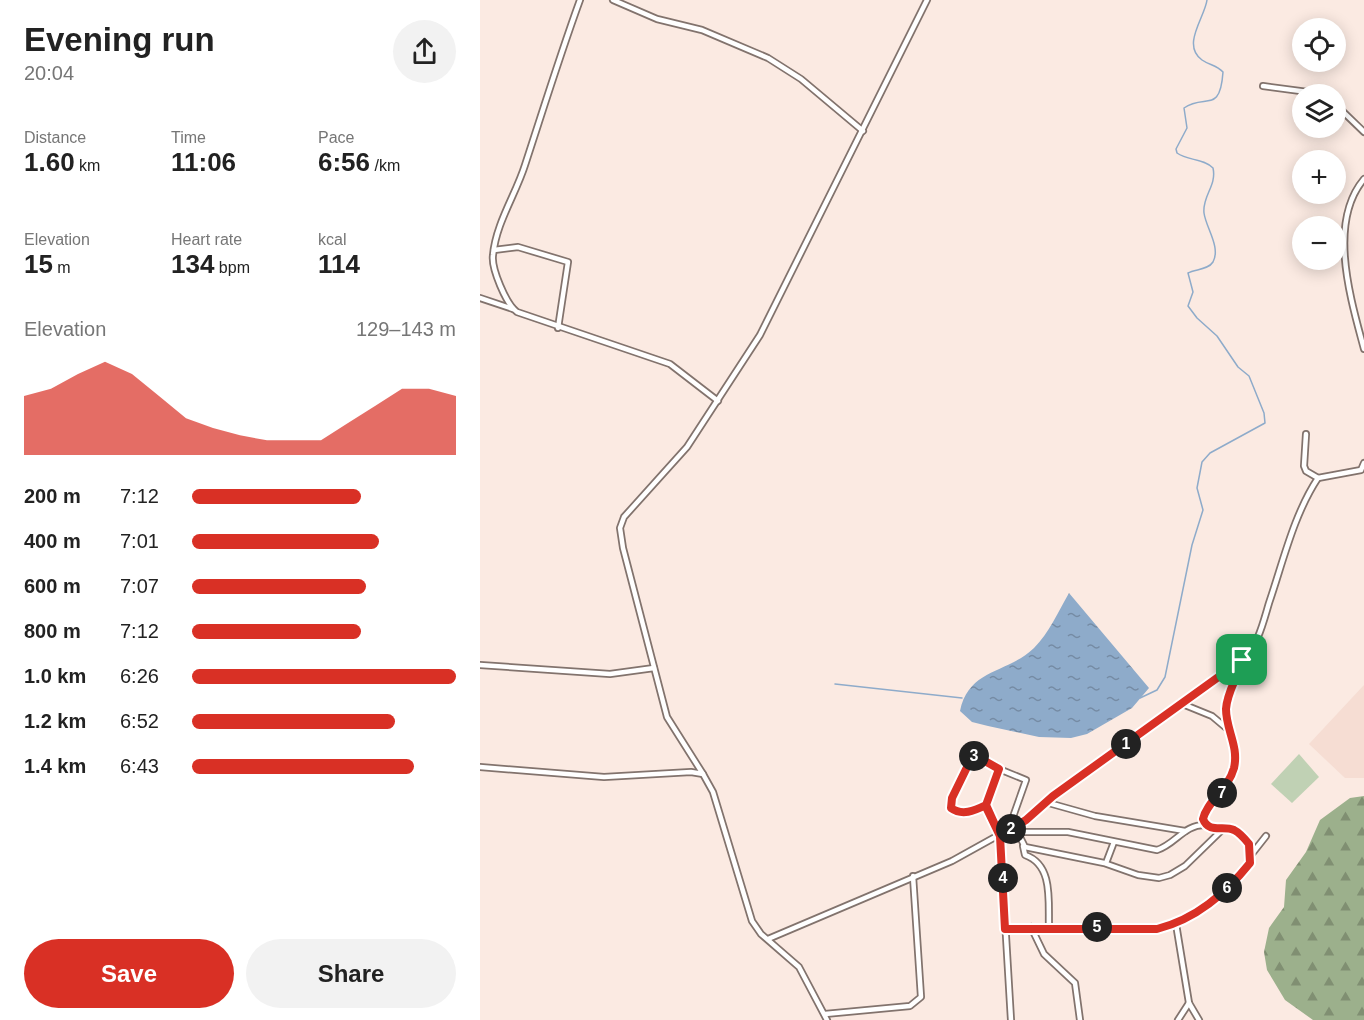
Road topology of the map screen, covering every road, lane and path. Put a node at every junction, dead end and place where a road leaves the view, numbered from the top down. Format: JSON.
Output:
{"nodes":[{"id":1,"x":580,"y":0,"type":"edge"},
{"id":2,"x":613,"y":0,"type":"edge"},
{"id":3,"x":927,"y":0,"type":"edge"},
{"id":4,"x":623,"y":2,"type":"edge"},
{"id":5,"x":1263,"y":86,"type":"dead end"},
{"id":6,"x":1292,"y":90,"type":"edge"},
{"id":7,"x":1346,"y":115,"type":"edge"},
{"id":8,"x":863,"y":131,"type":"junction"},
{"id":9,"x":1364,"y":132,"type":"edge"},
{"id":10,"x":1364,"y":179,"type":"edge"},
{"id":11,"x":493,"y":250,"type":"junction"},
{"id":12,"x":480,"y":298,"type":"edge"},
{"id":13,"x":513,"y":309,"type":"junction"},
{"id":14,"x":558,"y":328,"type":"junction"},
{"id":15,"x":1364,"y":349,"type":"edge"},
{"id":16,"x":718,"y":401,"type":"junction"},
{"id":17,"x":1306,"y":434,"type":"dead end"},
{"id":18,"x":1364,"y":463,"type":"edge"},
{"id":19,"x":1318,"y":478,"type":"junction"},
{"id":20,"x":1242,"y":660,"type":"junction"},
{"id":21,"x":480,"y":665,"type":"edge"},
{"id":22,"x":654,"y":668,"type":"junction"},
{"id":23,"x":1180,"y":703,"type":"junction"},
{"id":24,"x":1231,"y":732,"type":"junction"},
{"id":25,"x":480,"y":767,"type":"edge"},
{"id":26,"x":999,"y":769,"type":"junction"},
{"id":27,"x":703,"y":774,"type":"junction"},
{"id":28,"x":1045,"y":802,"type":"junction"},
{"id":29,"x":986,"y":805,"type":"junction"},
{"id":30,"x":1203,"y":819,"type":"junction"},
{"id":31,"x":1198,"y":825,"type":"junction"},
{"id":32,"x":1206,"y":825,"type":"junction"},
{"id":33,"x":1016,"y":829,"type":"junction"},
{"id":34,"x":1008,"y":831,"type":"junction"},
{"id":35,"x":1185,"y":831,"type":"junction"},
{"id":36,"x":1220,"y":831,"type":"junction"},
{"id":37,"x":1000,"y":836,"type":"junction"},
{"id":38,"x":1266,"y":836,"type":"dead end"},
{"id":39,"x":1114,"y":842,"type":"junction"},
{"id":40,"x":1023,"y":846,"type":"junction"},
{"id":41,"x":1251,"y":855,"type":"junction"},
{"id":42,"x":1106,"y":863,"type":"junction"},
{"id":43,"x":913,"y":876,"type":"junction"},
{"id":44,"x":1176,"y":924,"type":"junction"},
{"id":45,"x":1031,"y":927,"type":"junction"},
{"id":46,"x":1049,"y":928,"type":"junction"},
{"id":47,"x":1005,"y":929,"type":"junction"},
{"id":48,"x":768,"y":939,"type":"junction"},
{"id":49,"x":1189,"y":1003,"type":"junction"},
{"id":50,"x":825,"y":1014,"type":"junction"},
{"id":51,"x":827,"y":1020,"type":"edge"},
{"id":52,"x":1011,"y":1020,"type":"edge"},
{"id":53,"x":1080,"y":1020,"type":"edge"},
{"id":54,"x":1178,"y":1020,"type":"edge"},
{"id":55,"x":1199,"y":1020,"type":"edge"}],
"edges":[{"from":1,"to":11,"type":"street"},
{"from":2,"to":4,"type":"street"},
{"from":3,"to":8,"type":"street"},
{"from":4,"to":8,"type":"street"},
{"from":5,"to":6,"type":"street"},
{"from":7,"to":9,"type":"street"},
{"from":8,"to":16,"type":"street"},
{"from":10,"to":15,"type":"street"},
{"from":11,"to":13,"type":"street"},
{"from":11,"to":14,"type":"street"},
{"from":12,"to":13,"type":"street"},
{"from":13,"to":14,"type":"street"},
{"from":14,"to":16,"type":"street"},
{"from":16,"to":22,"type":"street"},
{"from":17,"to":19,"type":"street"},
{"from":18,"to":19,"type":"street"},
{"from":19,"to":20,"type":"street"},
{"from":20,"to":23,"type":"street"},
{"from":20,"to":24,"type":"street"},
{"from":21,"to":22,"type":"street"},
{"from":22,"to":27,"type":"street"},
{"from":23,"to":24,"type":"street"},
{"from":23,"to":28,"type":"street"},
{"from":24,"to":30,"type":"street"},
{"from":25,"to":27,"type":"street"},
{"from":26,"to":29,"type":"street"},
{"from":26,"to":29,"type":"street"},
{"from":26,"to":34,"type":"street"},
{"from":27,"to":48,"type":"street"},
{"from":28,"to":33,"type":"street"},
{"from":28,"to":35,"type":"street"},
{"from":29,"to":37,"type":"street"},
{"from":30,"to":31,"type":"street"},
{"from":30,"to":32,"type":"street"},
{"from":31,"to":32,"type":"street"},
{"from":31,"to":35,"type":"street"},
{"from":32,"to":36,"type":"street"},
{"from":33,"to":34,"type":"street"},
{"from":33,"to":39,"type":"street"},
{"from":33,"to":40,"type":"street"},
{"from":34,"to":37,"type":"street"},
{"from":35,"to":39,"type":"street"},
{"from":36,"to":41,"type":"street"},
{"from":36,"to":42,"type":"street"},
{"from":37,"to":43,"type":"street"},
{"from":37,"to":47,"type":"street"},
{"from":38,"to":41,"type":"street"},
{"from":39,"to":42,"type":"street"},
{"from":40,"to":42,"type":"street"},
{"from":40,"to":46,"type":"street"},
{"from":41,"to":44,"type":"street"},
{"from":43,"to":48,"type":"street"},
{"from":43,"to":50,"type":"street"},
{"from":44,"to":46,"type":"street"},
{"from":44,"to":49,"type":"street"},
{"from":45,"to":46,"type":"street"},
{"from":45,"to":47,"type":"street"},
{"from":45,"to":53,"type":"street"},
{"from":47,"to":52,"type":"street"},
{"from":48,"to":50,"type":"street"},
{"from":49,"to":54,"type":"street"},
{"from":49,"to":55,"type":"street"},
{"from":50,"to":51,"type":"street"}]}
